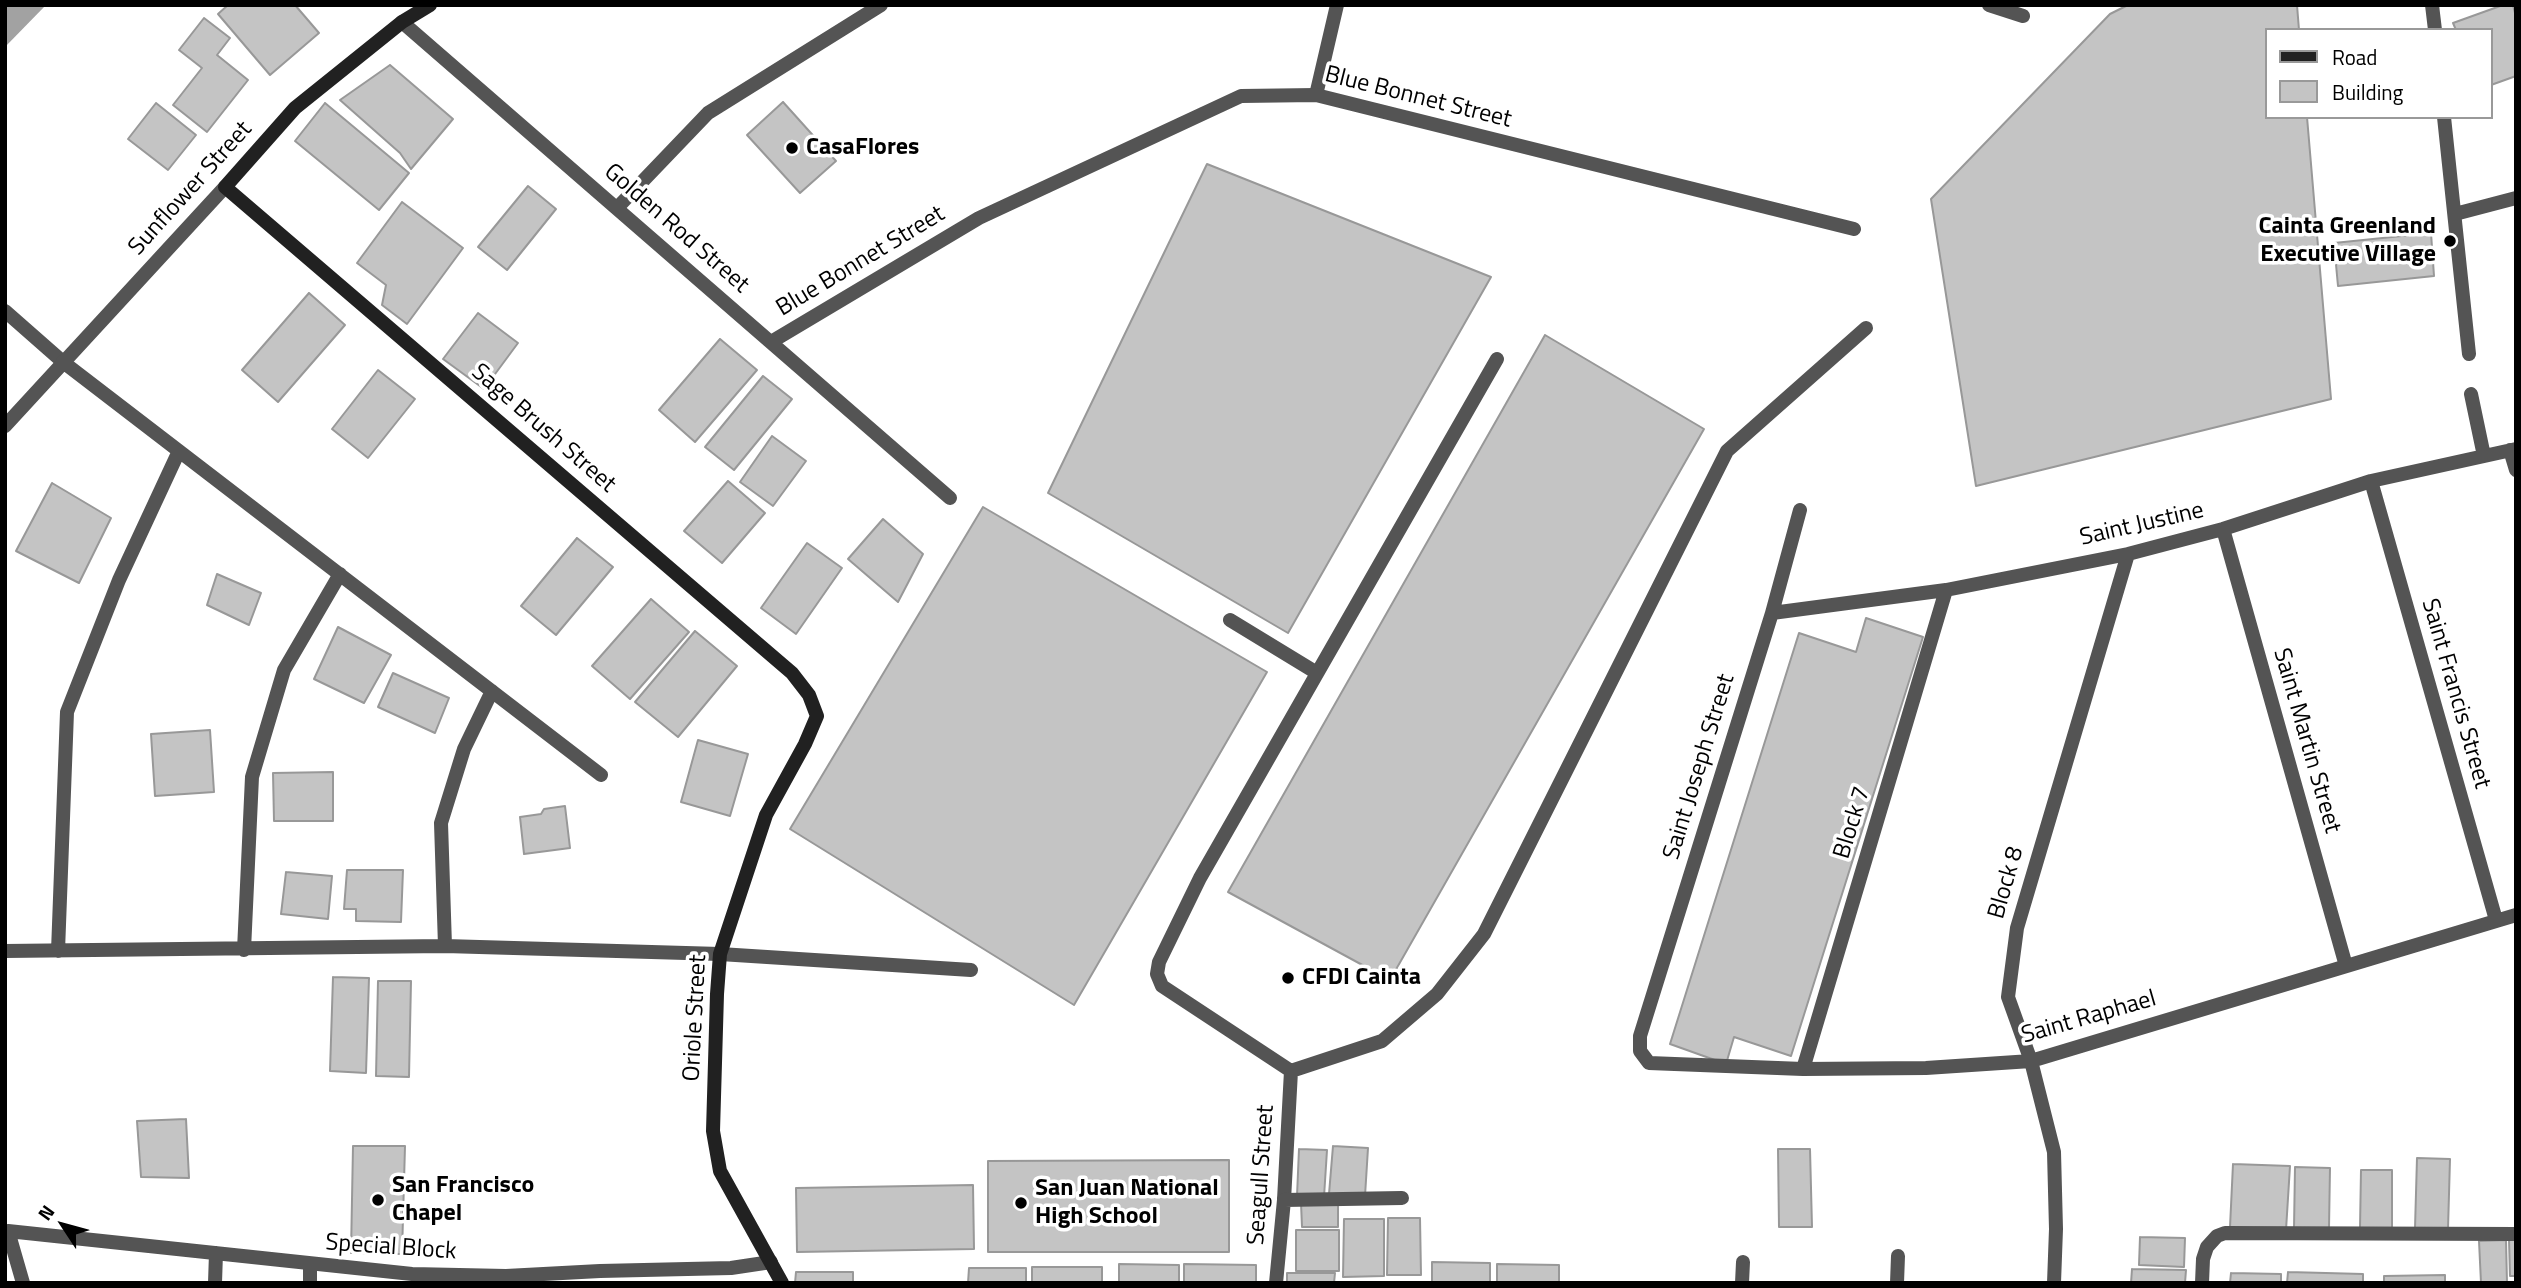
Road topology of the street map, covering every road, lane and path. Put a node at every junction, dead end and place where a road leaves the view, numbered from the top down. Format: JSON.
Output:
{"nodes":[{"id":1,"x":429,"y":5,"type":"edge"},
{"id":2,"x":881,"y":5,"type":"edge"},
{"id":3,"x":1338,"y":5,"type":"edge"},
{"id":4,"x":1989,"y":5,"type":"edge"},
{"id":5,"x":2432,"y":5,"type":"edge"},
{"id":6,"x":2023,"y":16,"type":"dead end"},
{"id":7,"x":402,"y":22,"type":"junction"},
{"id":8,"x":2435,"y":28,"type":"edge"},
{"id":9,"x":1315,"y":95,"type":"junction"},
{"id":10,"x":2444,"y":119,"type":"edge"},
{"id":11,"x":225,"y":187,"type":"junction"},
{"id":12,"x":2516,"y":198,"type":"edge"},
{"id":13,"x":617,"y":208,"type":"junction"},
{"id":14,"x":2455,"y":214,"type":"junction"},
{"id":15,"x":1854,"y":229,"type":"dead end"},
{"id":16,"x":5,"y":311,"type":"edge"},
{"id":17,"x":1866,"y":328,"type":"dead end"},
{"id":18,"x":771,"y":342,"type":"junction"},
{"id":19,"x":2469,"y":354,"type":"dead end"},
{"id":20,"x":1497,"y":359,"type":"dead end"},
{"id":21,"x":64,"y":362,"type":"junction"},
{"id":22,"x":2472,"y":394,"type":"dead end"},
{"id":23,"x":5,"y":426,"type":"edge"},
{"id":24,"x":2513,"y":449,"type":"edge"},
{"id":25,"x":179,"y":451,"type":"junction"},
{"id":26,"x":2484,"y":456,"type":"junction"},
{"id":27,"x":2516,"y":470,"type":"edge"},
{"id":28,"x":2371,"y":481,"type":"junction"},
{"id":29,"x":950,"y":498,"type":"dead end"},
{"id":30,"x":1800,"y":510,"type":"dead end"},
{"id":31,"x":2223,"y":529,"type":"junction"},
{"id":32,"x":2128,"y":554,"type":"junction"},
{"id":33,"x":340,"y":574,"type":"junction"},
{"id":34,"x":1946,"y":590,"type":"junction"},
{"id":35,"x":1772,"y":612,"type":"junction"},
{"id":36,"x":1230,"y":621,"type":"dead end"},
{"id":37,"x":1317,"y":673,"type":"junction"},
{"id":38,"x":492,"y":691,"type":"junction"},
{"id":39,"x":817,"y":716,"type":"joint"},
{"id":40,"x":601,"y":775,"type":"dead end"},
{"id":41,"x":2516,"y":915,"type":"edge"},
{"id":42,"x":2496,"y":920,"type":"junction"},
{"id":43,"x":445,"y":946,"type":"junction"},
{"id":44,"x":244,"y":950,"type":"junction"},
{"id":45,"x":5,"y":951,"type":"edge"},
{"id":46,"x":58,"y":951,"type":"junction"},
{"id":47,"x":720,"y":954,"type":"junction"},
{"id":48,"x":2346,"y":966,"type":"junction"},
{"id":49,"x":971,"y":970,"type":"dead end"},
{"id":50,"x":1640,"y":1036,"type":"joint"},
{"id":51,"x":2031,"y":1061,"type":"junction"},
{"id":52,"x":1804,"y":1069,"type":"junction"},
{"id":53,"x":1291,"y":1071,"type":"junction"},
{"id":54,"x":1402,"y":1198,"type":"dead end"},
{"id":55,"x":1284,"y":1200,"type":"junction"},
{"id":56,"x":2516,"y":1234,"type":"edge"},
{"id":57,"x":216,"y":1253,"type":"junction"},
{"id":58,"x":1898,"y":1256,"type":"dead end"},
{"id":59,"x":771,"y":1262,"type":"junction"},
{"id":60,"x":1743,"y":1262,"type":"dead end"},
{"id":61,"x":310,"y":1265,"type":"junction"},
{"id":62,"x":600,"y":1277,"type":"edge"},
{"id":63,"x":412,"y":1278,"type":"edge"},
{"id":64,"x":506,"y":1280,"type":"edge"},
{"id":65,"x":23,"y":1283,"type":"edge"},
{"id":66,"x":215,"y":1283,"type":"edge"},
{"id":67,"x":310,"y":1283,"type":"edge"},
{"id":68,"x":782,"y":1283,"type":"edge"},
{"id":69,"x":1276,"y":1283,"type":"edge"},
{"id":70,"x":1742,"y":1283,"type":"edge"},
{"id":71,"x":1897,"y":1283,"type":"edge"},
{"id":72,"x":2054,"y":1283,"type":"edge"},
{"id":73,"x":2202,"y":1283,"type":"edge"}],
"edges":[{"from":1,"to":7,"type":"street","name":"Sunflower Street"},
{"from":2,"to":13,"type":"street"},
{"from":3,"to":9,"type":"street"},
{"from":4,"to":6,"type":"street"},
{"from":5,"to":8,"type":"street"},
{"from":7,"to":11,"type":"street","name":"Sunflower Street"},
{"from":7,"to":13,"type":"street","name":"Golden Rod Street"},
{"from":9,"to":15,"type":"street","name":"Blue Bonnet Street"},
{"from":9,"to":18,"type":"street","name":"Blue Bonnet Street"},
{"from":10,"to":14,"type":"street"},
{"from":11,"to":21,"type":"street","name":"Sunflower Street"},
{"from":11,"to":39,"type":"street","name":"Sage Brush Street"},
{"from":12,"to":14,"type":"street"},
{"from":13,"to":18,"type":"street","name":"Golden Rod Street"},
{"from":14,"to":19,"type":"street"},
{"from":16,"to":21,"type":"street"},
{"from":17,"to":53,"type":"street"},
{"from":18,"to":29,"type":"street","name":"Golden Rod Street"},
{"from":20,"to":37,"type":"street"},
{"from":21,"to":23,"type":"street","name":"Sunflower Street"},
{"from":21,"to":25,"type":"street"},
{"from":22,"to":26,"type":"street"},
{"from":24,"to":26,"type":"street","name":"Saint Justine"},
{"from":24,"to":27,"type":"street"},
{"from":25,"to":33,"type":"street"},
{"from":25,"to":46,"type":"street"},
{"from":26,"to":28,"type":"street","name":"Saint Justine"},
{"from":28,"to":31,"type":"street","name":"Saint Justine"},
{"from":28,"to":42,"type":"street","name":"Saint Francis Street"},
{"from":30,"to":35,"type":"street","name":"Saint Joseph Street"},
{"from":31,"to":32,"type":"street","name":"Saint Justine"},
{"from":31,"to":48,"type":"street","name":"Saint Martin Street"},
{"from":32,"to":34,"type":"street","name":"Saint Justine"},
{"from":32,"to":51,"type":"street","name":"Block 8"},
{"from":33,"to":38,"type":"street"},
{"from":33,"to":44,"type":"street"},
{"from":34,"to":35,"type":"street","name":"Saint Justine"},
{"from":34,"to":52,"type":"street","name":"Block 7"},
{"from":35,"to":50,"type":"street","name":"Saint Joseph Street"},
{"from":36,"to":37,"type":"street"},
{"from":37,"to":53,"type":"street"},
{"from":38,"to":40,"type":"street"},
{"from":38,"to":43,"type":"street"},
{"from":39,"to":47,"type":"street","name":"Oriole Street"},
{"from":41,"to":42,"type":"street","name":"Saint Raphael"},
{"from":42,"to":48,"type":"street","name":"Saint Raphael"},
{"from":43,"to":44,"type":"street"},
{"from":43,"to":47,"type":"street"},
{"from":44,"to":46,"type":"street"},
{"from":45,"to":46,"type":"street"},
{"from":47,"to":49,"type":"street"},
{"from":47,"to":59,"type":"street","name":"Oriole Street"},
{"from":48,"to":51,"type":"street","name":"Saint Raphael"},
{"from":50,"to":52,"type":"street","name":"Saint Raphael"},
{"from":51,"to":52,"type":"street","name":"Saint Raphael"},
{"from":51,"to":72,"type":"street","name":"Block 8"},
{"from":53,"to":55,"type":"street","name":"Seagull Street"},
{"from":54,"to":55,"type":"street"},
{"from":55,"to":69,"type":"street","name":"Seagull Street"},
{"from":56,"to":73,"type":"street"},
{"from":57,"to":61,"type":"street","name":"Special Block"},
{"from":57,"to":65,"type":"street","name":"Special Block"},
{"from":57,"to":66,"type":"street"},
{"from":58,"to":71,"type":"street"},
{"from":59,"to":62,"type":"street","name":"Special Block"},
{"from":59,"to":68,"type":"street","name":"Oriole Street"},
{"from":60,"to":70,"type":"street"},
{"from":61,"to":63,"type":"street","name":"Special Block"},
{"from":61,"to":67,"type":"street"},
{"from":62,"to":64,"type":"street","name":"Special Block"},
{"from":63,"to":64,"type":"street","name":"Special Block"}]}
